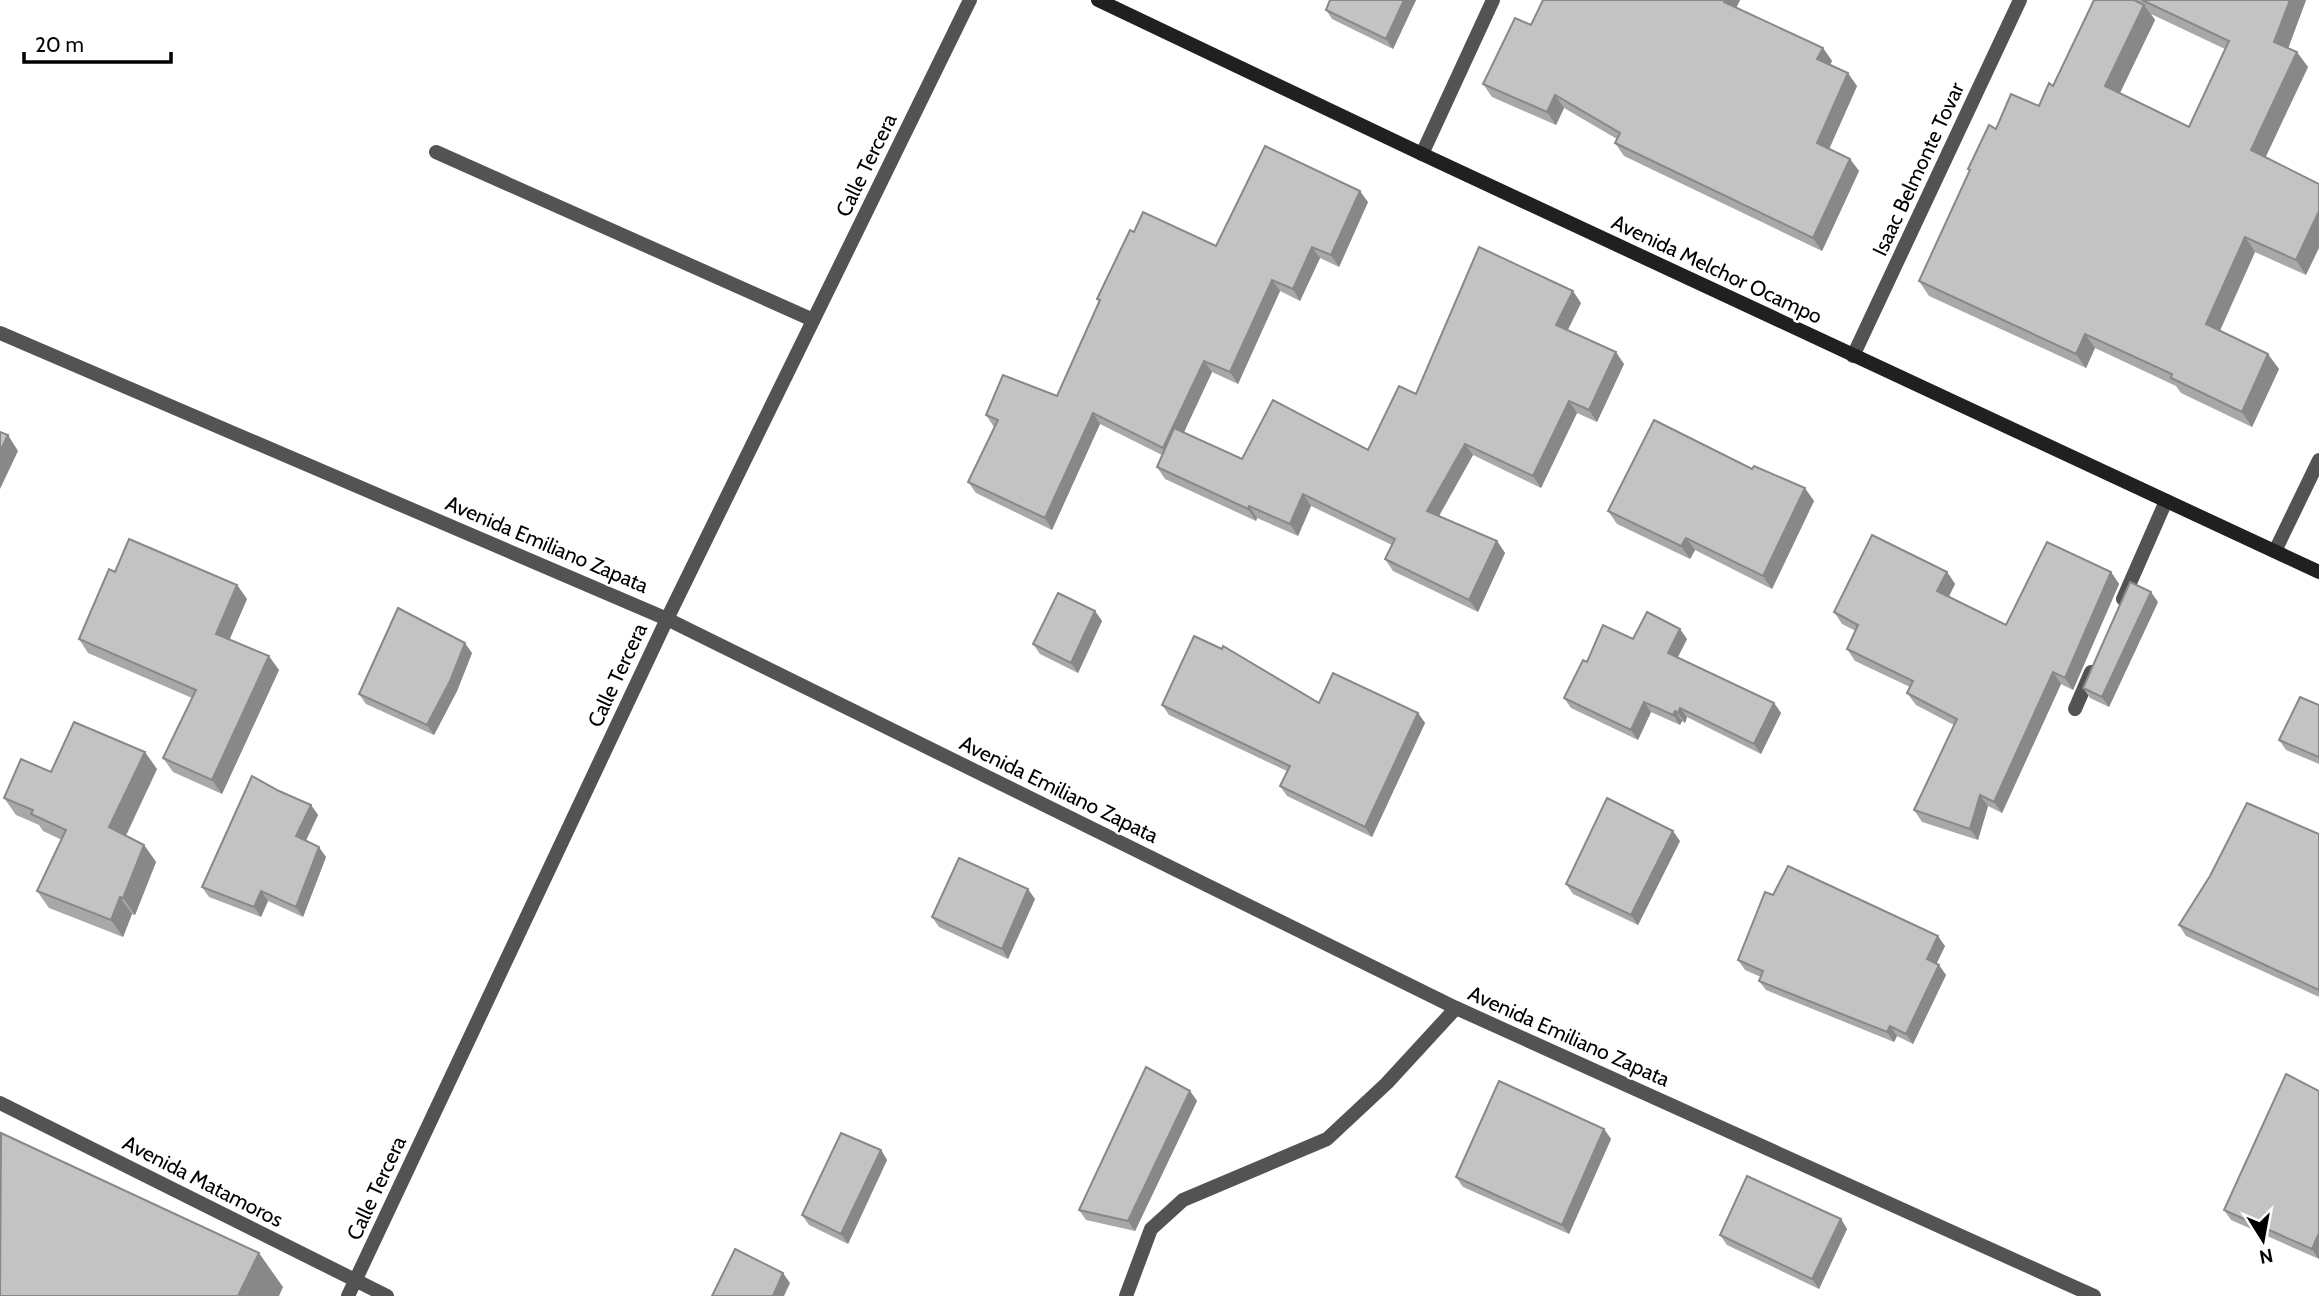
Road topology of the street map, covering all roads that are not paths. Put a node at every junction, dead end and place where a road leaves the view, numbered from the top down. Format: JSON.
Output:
{"nodes":[{"id":1,"x":970,"y":0,"type":"edge"},
{"id":2,"x":1098,"y":0,"type":"edge"},
{"id":3,"x":1493,"y":0,"type":"edge"},
{"id":4,"x":2020,"y":0,"type":"edge"},
{"id":5,"x":436,"y":152,"type":"dead end"},
{"id":6,"x":1422,"y":154,"type":"junction"},
{"id":7,"x":813,"y":320,"type":"junction"},
{"id":8,"x":0,"y":333,"type":"edge"},
{"id":9,"x":1853,"y":356,"type":"junction"},
{"id":10,"x":2319,"y":460,"type":"edge"},
{"id":11,"x":2166,"y":501,"type":"junction"},
{"id":12,"x":2276,"y":551,"type":"junction"},
{"id":13,"x":2319,"y":572,"type":"edge"},
{"id":14,"x":2118,"y":611,"type":"edge"},
{"id":15,"x":667,"y":619,"type":"junction"},
{"id":16,"x":2096,"y":660,"type":"edge"},
{"id":17,"x":2075,"y":709,"type":"dead end"},
{"id":18,"x":1456,"y":1008,"type":"junction"},
{"id":19,"x":0,"y":1103,"type":"edge"},
{"id":20,"x":355,"y":1281,"type":"junction"},
{"id":21,"x":348,"y":1296,"type":"edge"},
{"id":22,"x":387,"y":1296,"type":"edge"},
{"id":23,"x":1126,"y":1296,"type":"edge"},
{"id":24,"x":2094,"y":1296,"type":"edge"}],
"edges":[{"from":1,"to":7,"type":"street","name":"Calle Tercera"},
{"from":2,"to":6,"type":"main road","name":"Avenida Melchor Ocampo"},
{"from":3,"to":6,"type":"street"},
{"from":4,"to":9,"type":"street","name":"Isaac Belmonte Tovar"},
{"from":5,"to":7,"type":"street"},
{"from":6,"to":9,"type":"main road","name":"Avenida Melchor Ocampo"},
{"from":7,"to":15,"type":"street","name":"Calle Tercera"},
{"from":8,"to":15,"type":"street","name":"Avenida Emiliano Zapata"},
{"from":9,"to":11,"type":"main road","name":"Avenida Melchor Ocampo"},
{"from":10,"to":12,"type":"street"},
{"from":11,"to":12,"type":"main road","name":"Avenida Melchor Ocampo"},
{"from":11,"to":14,"type":"street"},
{"from":12,"to":13,"type":"main road","name":"Avenida Melchor Ocampo"},
{"from":15,"to":18,"type":"street","name":"Avenida Emiliano Zapata"},
{"from":15,"to":20,"type":"street","name":"Calle Tercera"},
{"from":16,"to":17,"type":"street"},
{"from":18,"to":23,"type":"street"},
{"from":18,"to":24,"type":"street","name":"Avenida Emiliano Zapata"},
{"from":19,"to":20,"type":"street","name":"Avenida Matamoros"},
{"from":20,"to":21,"type":"street","name":"Calle Tercera"},
{"from":20,"to":22,"type":"street","name":"Avenida Matamoros"}]}
